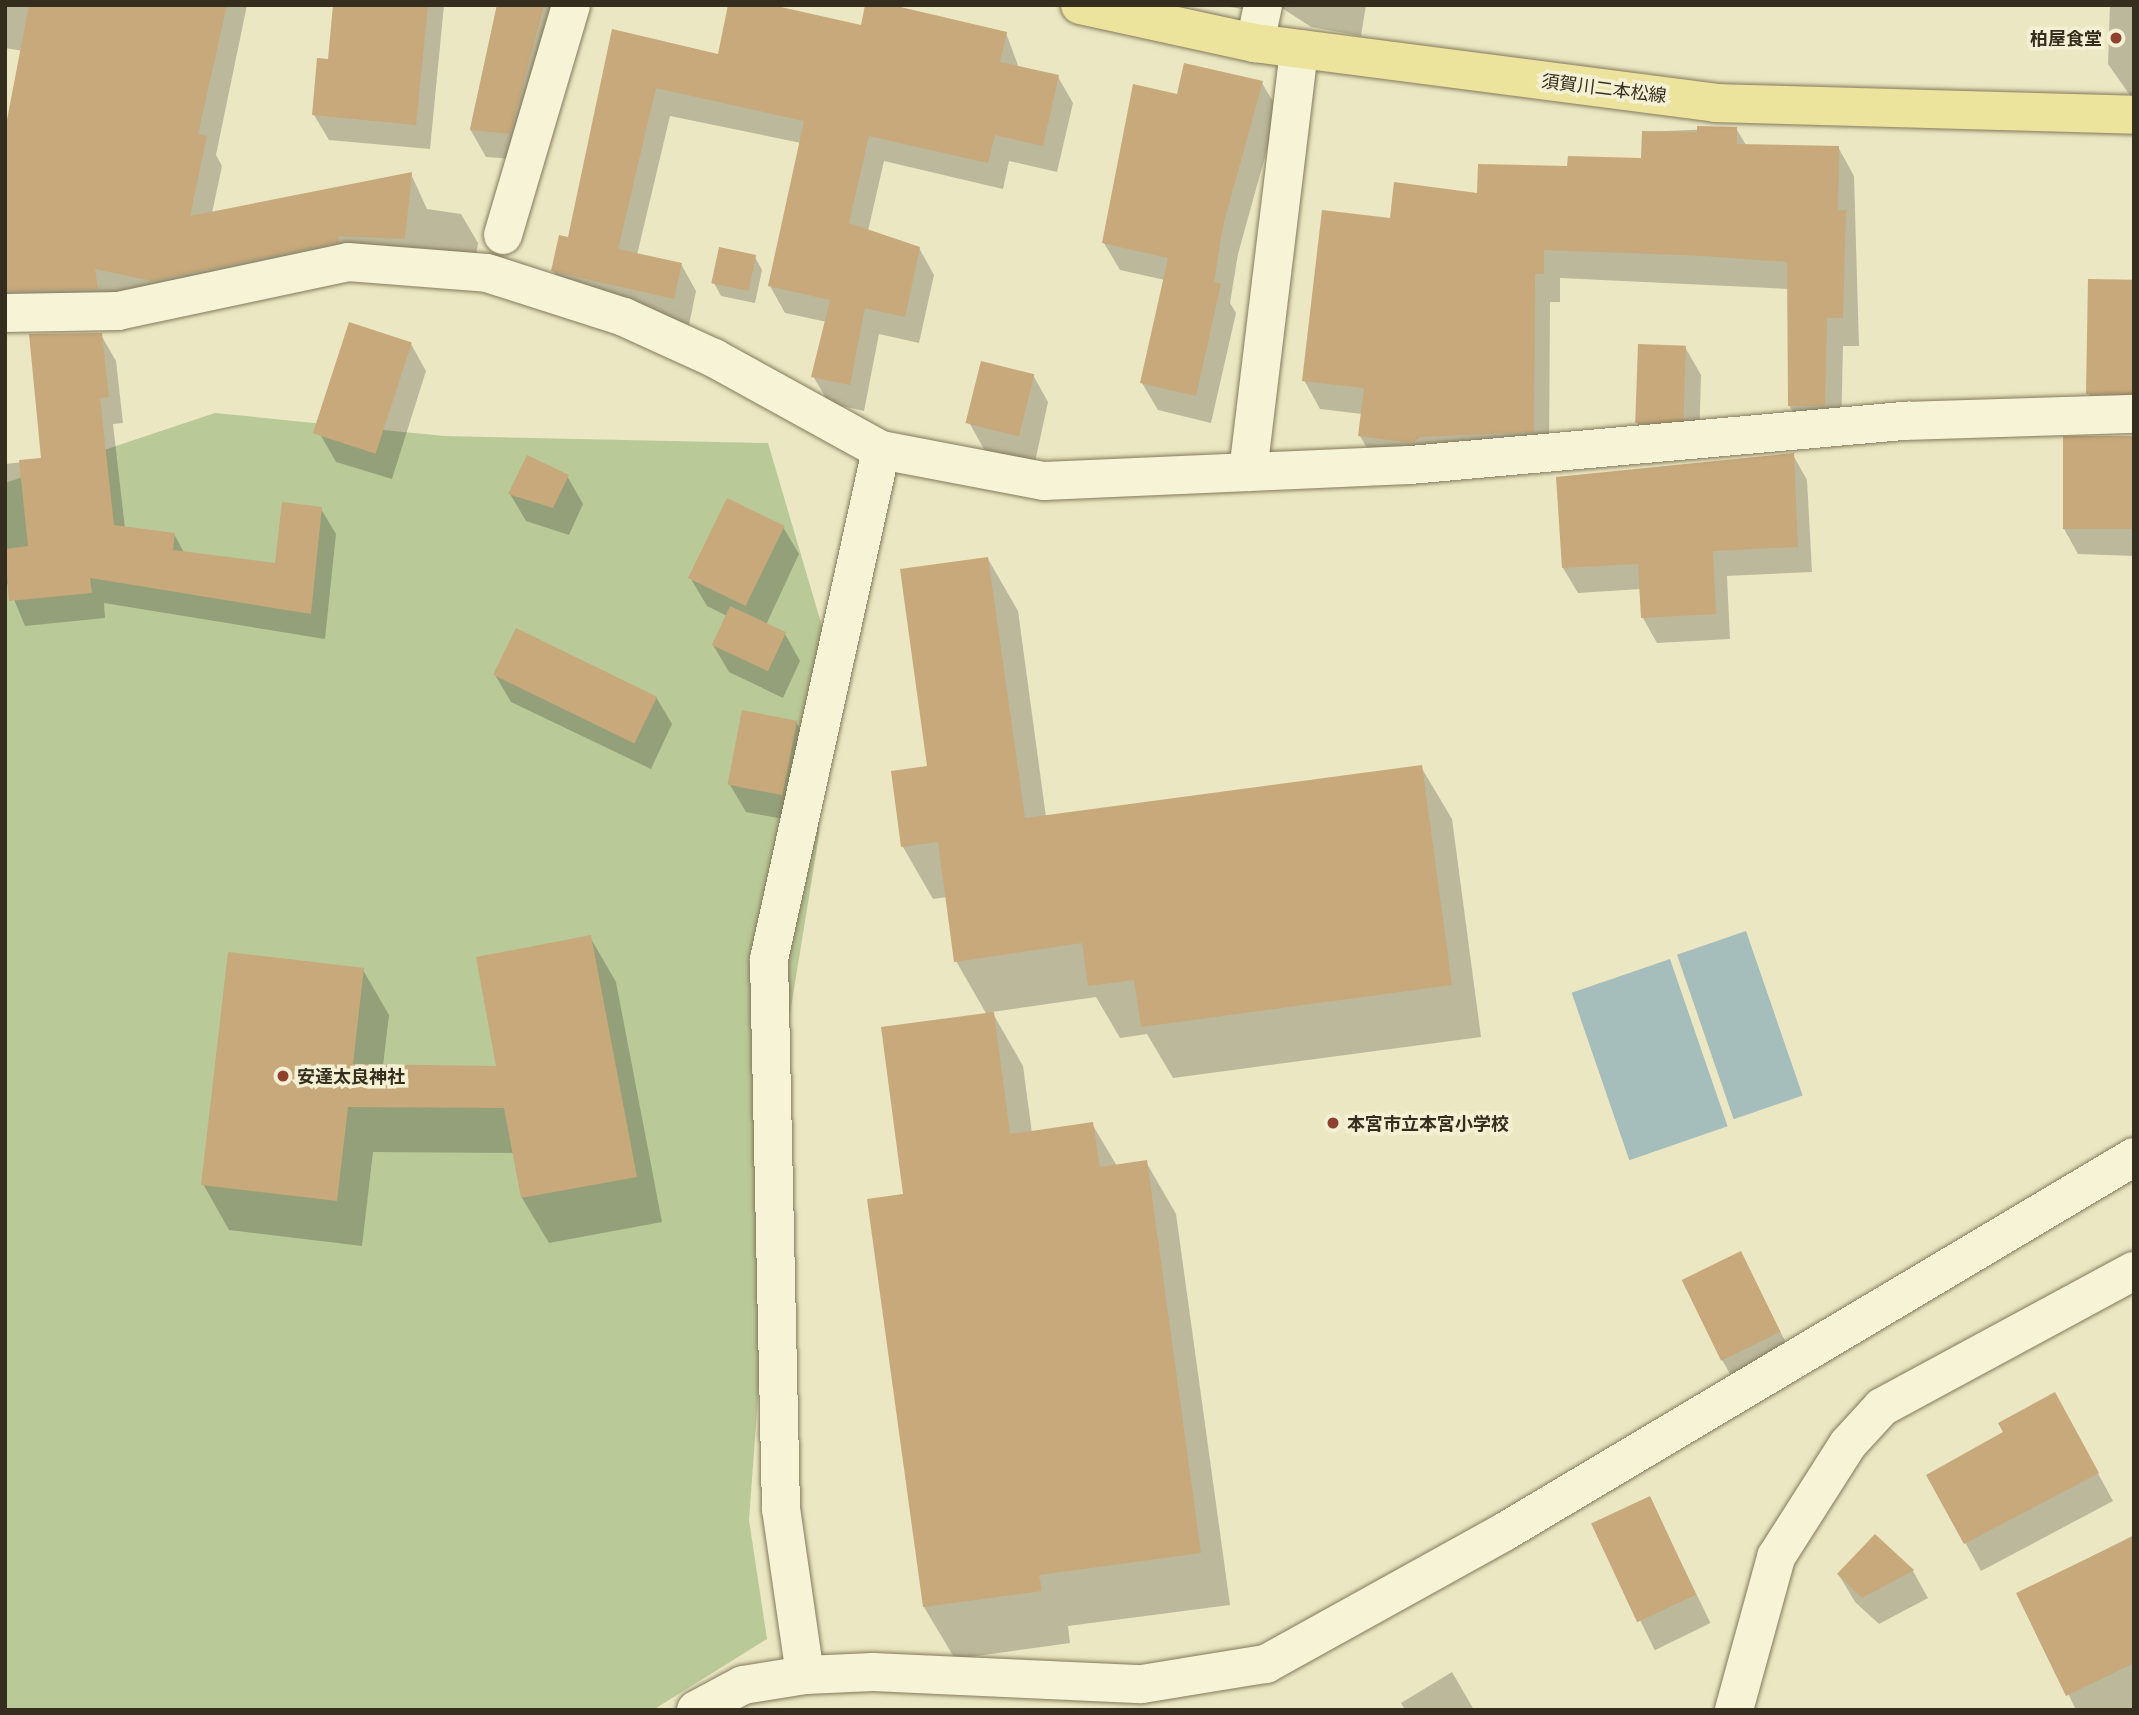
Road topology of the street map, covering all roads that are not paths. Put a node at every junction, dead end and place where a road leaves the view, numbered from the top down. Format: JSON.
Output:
{"nodes":[{"id":1,"x":571,"y":5,"type":"edge"},
{"id":2,"x":1080,"y":5,"type":"edge"},
{"id":3,"x":1263,"y":5,"type":"edge"},
{"id":4,"x":1255,"y":43,"type":"junction"},
{"id":5,"x":1299,"y":49,"type":"junction"},
{"id":6,"x":2134,"y":115,"type":"edge"},
{"id":7,"x":503,"y":235,"type":"dead end"},
{"id":8,"x":5,"y":313,"type":"edge"},
{"id":9,"x":2134,"y":414,"type":"edge"},
{"id":10,"x":881,"y":450,"type":"junction"},
{"id":11,"x":1248,"y":472,"type":"junction"},
{"id":12,"x":2134,"y":1157,"type":"edge"},
{"id":13,"x":2134,"y":1271,"type":"edge"},
{"id":14,"x":805,"y":1675,"type":"junction"},
{"id":15,"x":696,"y":1710,"type":"edge"},
{"id":16,"x":1734,"y":1710,"type":"edge"}],
"edges":[{"from":1,"to":7,"type":"street"},
{"from":2,"to":4,"type":"main road","name":"須賀川二本松線"},
{"from":3,"to":4,"type":"street"},
{"from":4,"to":5,"type":"main road","name":"須賀川二本松線"},
{"from":5,"to":6,"type":"main road","name":"須賀川二本松線"},
{"from":5,"to":11,"type":"street"},
{"from":8,"to":10,"type":"street"},
{"from":9,"to":11,"type":"street"},
{"from":10,"to":11,"type":"street"},
{"from":10,"to":14,"type":"street"},
{"from":12,"to":14,"type":"street"},
{"from":13,"to":16,"type":"street"},
{"from":14,"to":15,"type":"street"}]}
